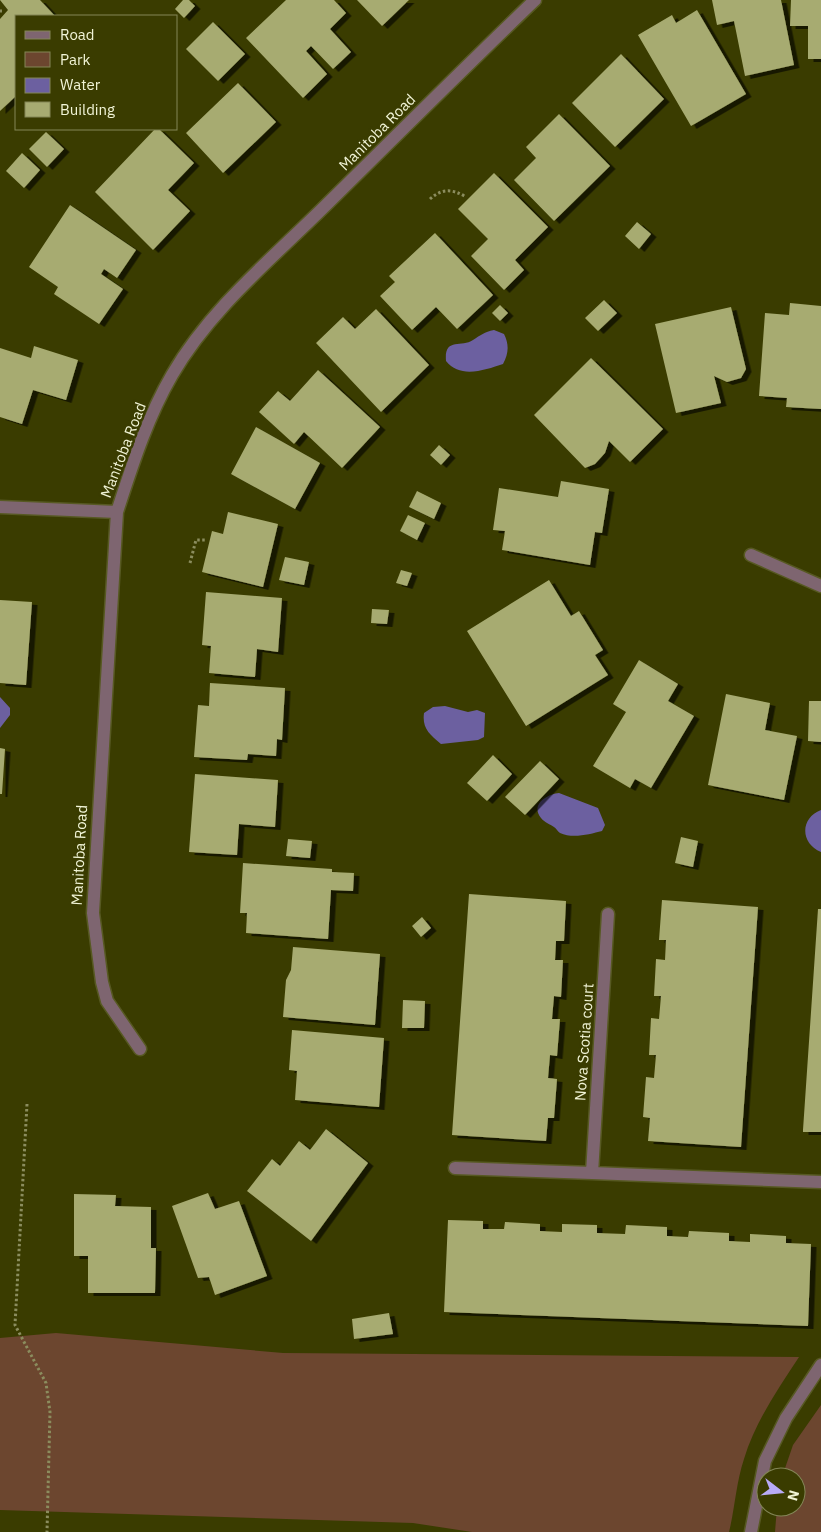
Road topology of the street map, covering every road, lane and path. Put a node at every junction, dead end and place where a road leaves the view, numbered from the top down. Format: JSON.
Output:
{"nodes":[{"id":1,"x":535,"y":0,"type":"edge"},
{"id":2,"x":466,"y":197,"type":"dead end"},
{"id":3,"x":430,"y":199,"type":"dead end"},
{"id":4,"x":0,"y":507,"type":"edge"},
{"id":5,"x":117,"y":512,"type":"junction"},
{"id":6,"x":206,"y":540,"type":"dead end"},
{"id":7,"x":752,"y":555,"type":"dead end"},
{"id":8,"x":190,"y":563,"type":"dead end"},
{"id":9,"x":821,"y":586,"type":"edge"},
{"id":10,"x":608,"y":914,"type":"dead end"},
{"id":11,"x":140,"y":1049,"type":"dead end"},
{"id":12,"x":27,"y":1104,"type":"dead end"},
{"id":13,"x":455,"y":1168,"type":"dead end"},
{"id":14,"x":592,"y":1173,"type":"junction"},
{"id":15,"x":821,"y":1182,"type":"edge"},
{"id":16,"x":821,"y":1365,"type":"edge"},
{"id":17,"x":47,"y":1532,"type":"edge"},
{"id":18,"x":751,"y":1532,"type":"edge"}],
"edges":[{"from":1,"to":5,"type":"street","name":"Manitoba Road"},
{"from":2,"to":3,"type":"path"},
{"from":4,"to":5,"type":"street"},
{"from":5,"to":11,"type":"street","name":"Manitoba Road"},
{"from":6,"to":8,"type":"path"},
{"from":7,"to":9,"type":"street"},
{"from":10,"to":14,"type":"street","name":"Nova Scotia court"},
{"from":12,"to":17,"type":"path"},
{"from":13,"to":14,"type":"street"},
{"from":14,"to":15,"type":"street"},
{"from":16,"to":18,"type":"street"}]}
